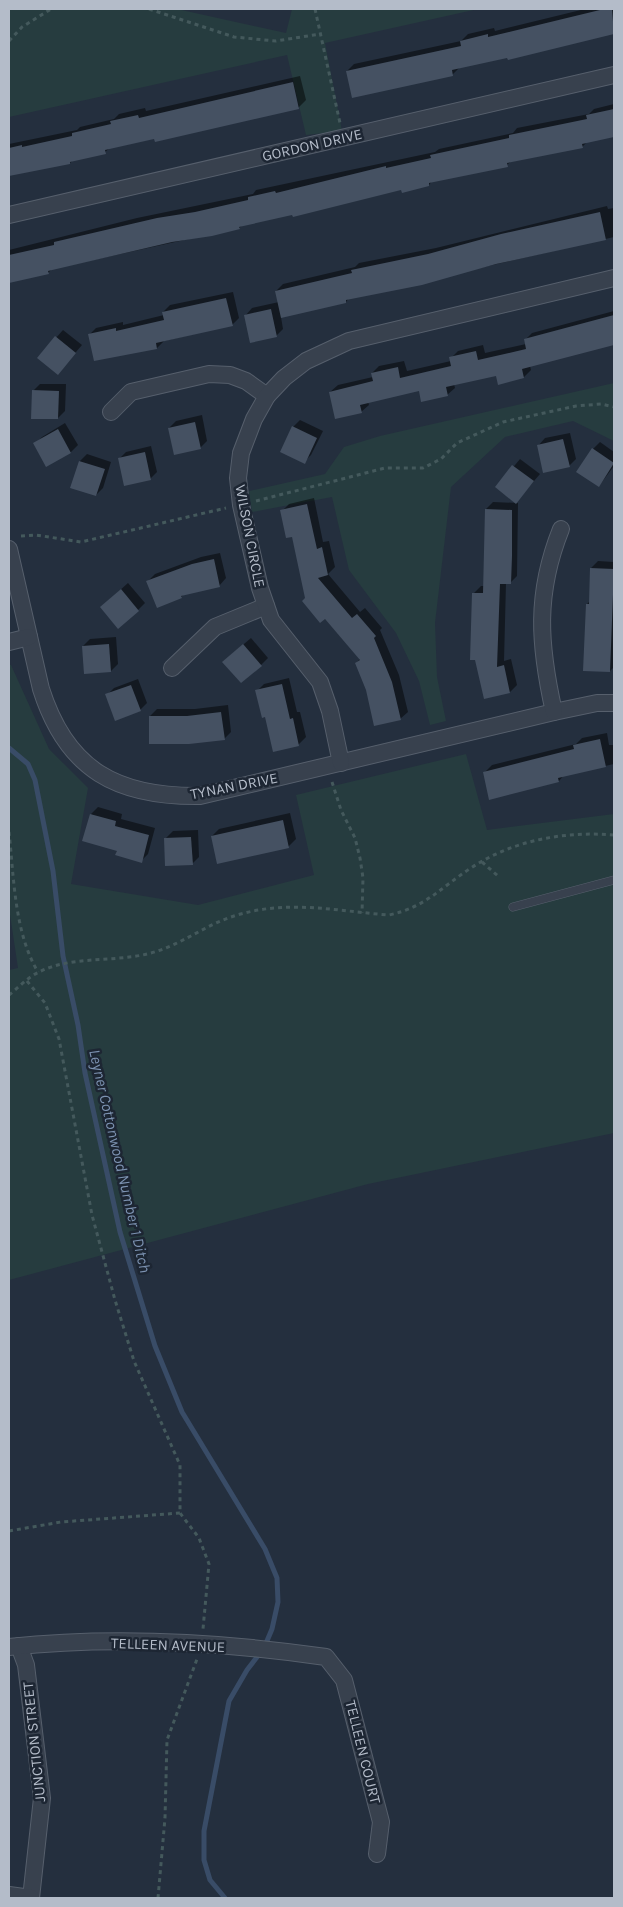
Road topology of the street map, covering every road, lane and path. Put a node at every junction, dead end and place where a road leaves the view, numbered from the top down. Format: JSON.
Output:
{"nodes":[{"id":1,"x":51,"y":9,"type":"edge"},
{"id":2,"x":149,"y":9,"type":"edge"},
{"id":3,"x":315,"y":9,"type":"edge"},
{"id":4,"x":320,"y":34,"type":"junction"},
{"id":5,"x":9,"y":40,"type":"edge"},
{"id":6,"x":614,"y":75,"type":"edge"},
{"id":7,"x":344,"y":138,"type":"junction"},
{"id":8,"x":9,"y":215,"type":"edge"},
{"id":9,"x":614,"y":278,"type":"edge"},
{"id":10,"x":267,"y":396,"type":"junction"},
{"id":11,"x":614,"y":407,"type":"edge"},
{"id":12,"x":112,"y":412,"type":"dead end"},
{"id":13,"x":256,"y":501,"type":"dead end"},
{"id":14,"x":227,"y":508,"type":"dead end"},
{"id":15,"x":561,"y":529,"type":"dead end"},
{"id":16,"x":21,"y":536,"type":"dead end"},
{"id":17,"x":9,"y":549,"type":"edge"},
{"id":18,"x":266,"y":606,"type":"junction"},
{"id":19,"x":29,"y":637,"type":"junction"},
{"id":20,"x":9,"y":642,"type":"edge"},
{"id":21,"x":172,"y":668,"type":"dead end"},
{"id":22,"x":614,"y":703,"type":"edge"},
{"id":23,"x":554,"y":712,"type":"junction"},
{"id":24,"x":342,"y":763,"type":"junction"},
{"id":25,"x":332,"y":782,"type":"dead end"},
{"id":26,"x":9,"y":832,"type":"edge"},
{"id":27,"x":614,"y":835,"type":"edge"},
{"id":28,"x":482,"y":862,"type":"junction"},
{"id":29,"x":498,"y":876,"type":"dead end"},
{"id":30,"x":614,"y":880,"type":"edge"},
{"id":31,"x":513,"y":907,"type":"dead end"},
{"id":32,"x":362,"y":913,"type":"junction"},
{"id":33,"x":38,"y":972,"type":"junction"},
{"id":34,"x":27,"y":981,"type":"junction"},
{"id":35,"x":9,"y":995,"type":"edge"},
{"id":36,"x":180,"y":1513,"type":"junction"},
{"id":37,"x":9,"y":1531,"type":"edge"},
{"id":38,"x":201,"y":1646,"type":"junction"},
{"id":39,"x":14,"y":1647,"type":"edge"},
{"id":40,"x":326,"y":1658,"type":"joint"},
{"id":41,"x":377,"y":1854,"type":"dead end"},
{"id":42,"x":9,"y":1895,"type":"edge"},
{"id":43,"x":31,"y":1898,"type":"edge"},
{"id":44,"x":158,"y":1898,"type":"edge"}],
"edges":[{"from":1,"to":5,"type":"path"},
{"from":2,"to":4,"type":"path"},
{"from":3,"to":4,"type":"path"},
{"from":4,"to":7,"type":"path"},
{"from":6,"to":7,"type":"street","name":"GORDON DRIVE"},
{"from":7,"to":8,"type":"street","name":"GORDON DRIVE"},
{"from":9,"to":10,"type":"street","name":"WILSON CIRCLE"},
{"from":10,"to":12,"type":"street"},
{"from":10,"to":18,"type":"street","name":"WILSON CIRCLE"},
{"from":11,"to":13,"type":"path"},
{"from":14,"to":16,"type":"path"},
{"from":15,"to":23,"type":"street"},
{"from":17,"to":19,"type":"street","name":"TYNAN DRIVE"},
{"from":18,"to":21,"type":"street"},
{"from":18,"to":24,"type":"street","name":"WILSON CIRCLE"},
{"from":19,"to":20,"type":"street"},
{"from":19,"to":24,"type":"street","name":"TYNAN DRIVE"},
{"from":22,"to":23,"type":"street","name":"TYNAN DRIVE"},
{"from":23,"to":24,"type":"street","name":"TYNAN DRIVE"},
{"from":25,"to":32,"type":"path"},
{"from":26,"to":33,"type":"path"},
{"from":27,"to":28,"type":"path"},
{"from":28,"to":29,"type":"path"},
{"from":28,"to":32,"type":"path"},
{"from":30,"to":31,"type":"lane"},
{"from":32,"to":33,"type":"path"},
{"from":33,"to":34,"type":"path"},
{"from":34,"to":35,"type":"path"},
{"from":34,"to":36,"type":"path"},
{"from":36,"to":37,"type":"path"},
{"from":36,"to":38,"type":"path"},
{"from":38,"to":39,"type":"street","name":"TELLEEN AVENUE"},
{"from":38,"to":40,"type":"street","name":"TELLEEN AVENUE"},
{"from":38,"to":44,"type":"path"},
{"from":39,"to":43,"type":"street","name":"JUNCTION STREET"},
{"from":40,"to":41,"type":"street","name":"TELLEEN COURT"},
{"from":42,"to":43,"type":"street"}]}
